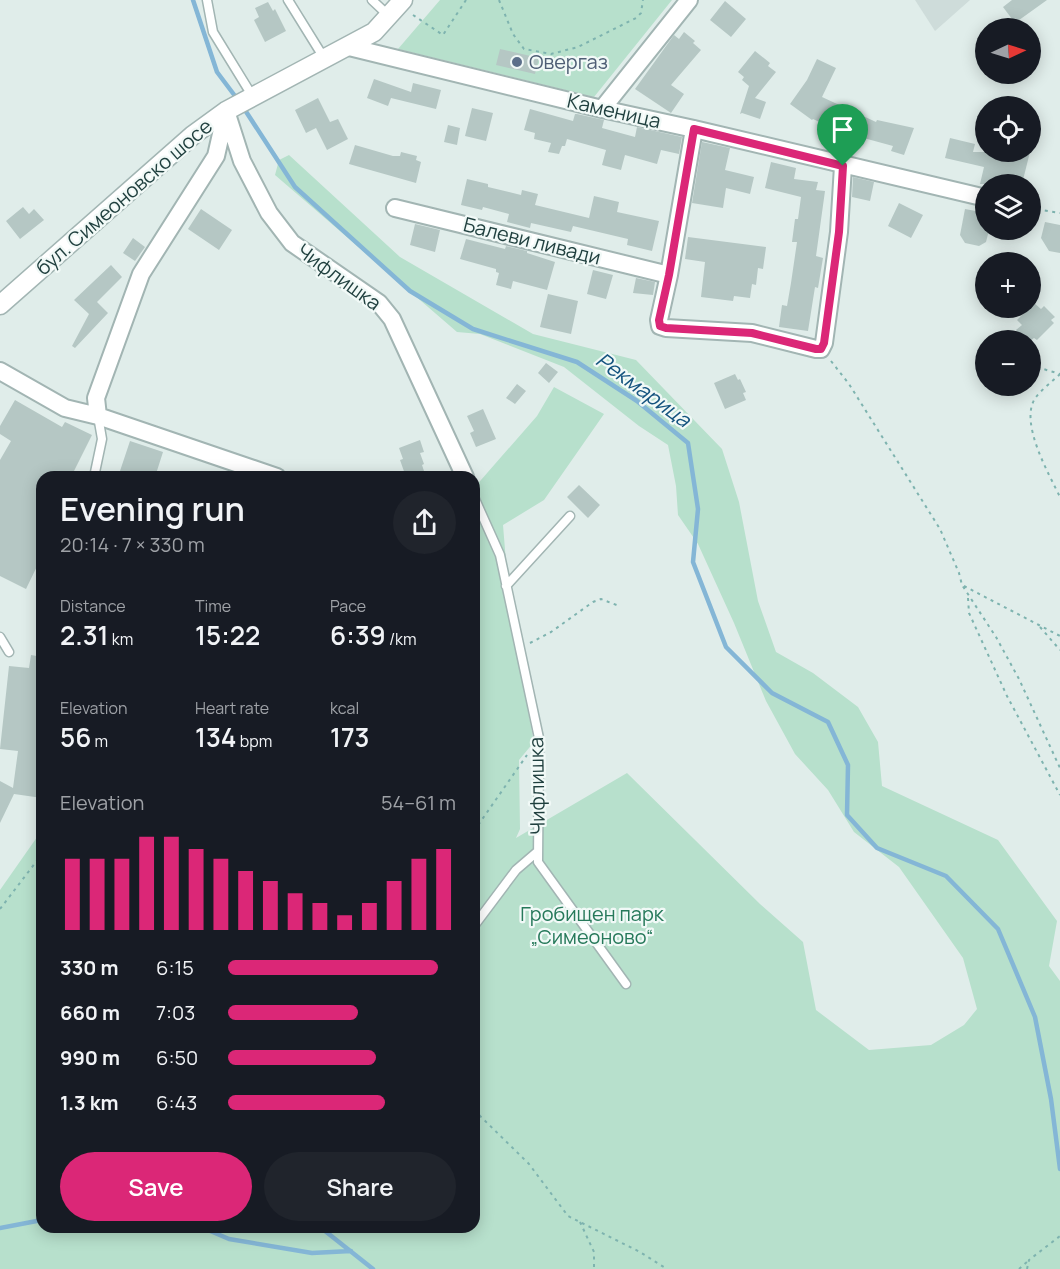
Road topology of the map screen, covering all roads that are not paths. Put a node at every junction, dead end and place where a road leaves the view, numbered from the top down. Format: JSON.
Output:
{"nodes":[{"id":1,"x":207,"y":0,"type":"edge"},
{"id":2,"x":288,"y":0,"type":"edge"},
{"id":3,"x":372,"y":0,"type":"edge"},
{"id":4,"x":689,"y":0,"type":"edge"},
{"id":5,"x":397,"y":8,"type":"edge"},
{"id":6,"x":349,"y":47,"type":"junction"},
{"id":7,"x":325,"y":60,"type":"junction"},
{"id":8,"x":251,"y":98,"type":"junction"},
{"id":9,"x":602,"y":109,"type":"junction"},
{"id":10,"x":229,"y":110,"type":"junction"},
{"id":11,"x":694,"y":129,"type":"junction"},
{"id":12,"x":843,"y":166,"type":"junction"},
{"id":13,"x":975,"y":196,"type":"edge"},
{"id":14,"x":395,"y":208,"type":"dead end"},
{"id":15,"x":669,"y":275,"type":"junction"},
{"id":16,"x":0,"y":305,"type":"edge"},
{"id":17,"x":0,"y":371,"type":"edge"},
{"id":18,"x":98,"y":416,"type":"junction"},
{"id":19,"x":95,"y":471,"type":"edge"},
{"id":20,"x":259,"y":471,"type":"edge"},
{"id":21,"x":462,"y":471,"type":"edge"},
{"id":22,"x":480,"y":510,"type":"edge"},
{"id":23,"x":570,"y":516,"type":"dead end"},
{"id":24,"x":506,"y":586,"type":"junction"},
{"id":25,"x":0,"y":637,"type":"edge"},
{"id":26,"x":9,"y":652,"type":"dead end"},
{"id":27,"x":537,"y":852,"type":"junction"},
{"id":28,"x":480,"y":918,"type":"edge"},
{"id":29,"x":626,"y":984,"type":"dead end"}],
"edges":[{"from":1,"to":8,"type":"lane"},
{"from":2,"to":7,"type":"lane"},
{"from":3,"to":5,"type":"lane"},
{"from":4,"to":9,"type":"street"},
{"from":5,"to":6,"type":"street","name":"бул. Симеоновско шосе"},
{"from":6,"to":7,"type":"street","name":"бул. Симеоновско шосе"},
{"from":6,"to":9,"type":"street","name":"Каменица"},
{"from":7,"to":8,"type":"street","name":"бул. Симеоновско шосе"},
{"from":8,"to":10,"type":"street","name":"бул. Симеоновско шосе"},
{"from":9,"to":11,"type":"street","name":"Каменица"},
{"from":10,"to":16,"type":"street","name":"бул. Симеоновско шосе"},
{"from":10,"to":18,"type":"street"},
{"from":10,"to":21,"type":"street","name":"Чифлишка"},
{"from":11,"to":12,"type":"street","name":"Каменица"},
{"from":11,"to":15,"type":"street"},
{"from":12,"to":13,"type":"street","name":"Каменица"},
{"from":12,"to":15,"type":"street"},
{"from":14,"to":15,"type":"street","name":"Балеви ливади"},
{"from":17,"to":18,"type":"street"},
{"from":18,"to":19,"type":"lane"},
{"from":18,"to":20,"type":"street"},
{"from":22,"to":24,"type":"lane","name":"Чифлишка"},
{"from":23,"to":24,"type":"lane"},
{"from":24,"to":27,"type":"lane","name":"Чифлишка"},
{"from":25,"to":26,"type":"lane"},
{"from":27,"to":28,"type":"lane"},
{"from":27,"to":29,"type":"lane","name":"Чифлишка"}]}
